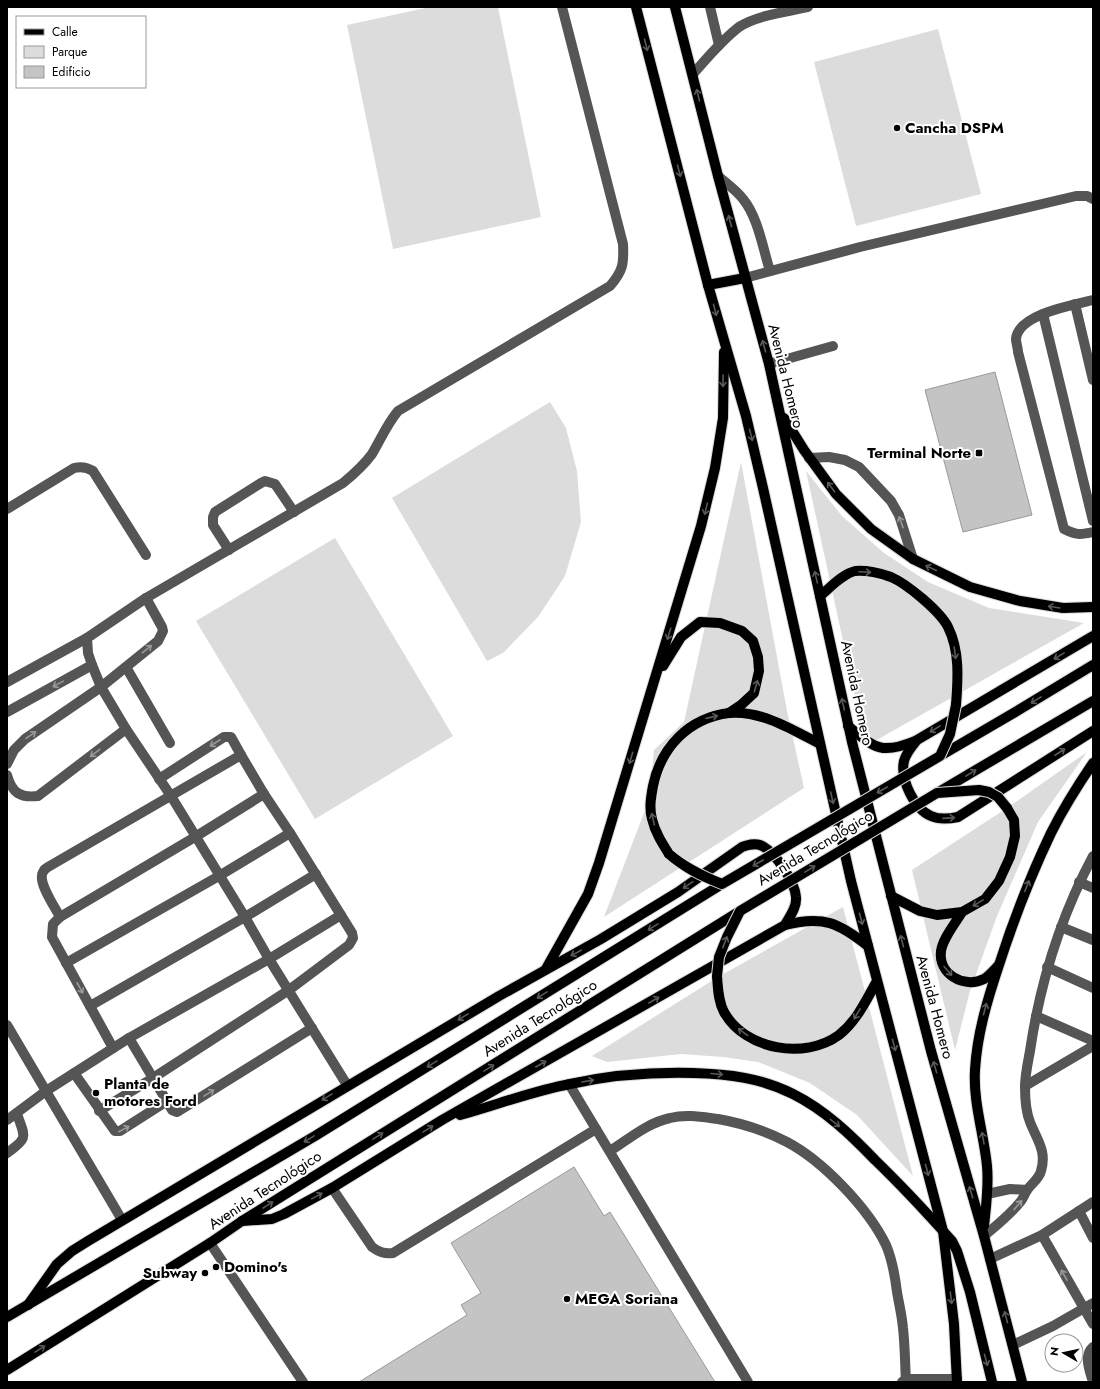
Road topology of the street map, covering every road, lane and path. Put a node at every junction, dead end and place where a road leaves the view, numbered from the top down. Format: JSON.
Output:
{"nodes":[{"id":1,"x":562,"y":7,"type":"edge"},
{"id":2,"x":636,"y":7,"type":"edge"},
{"id":3,"x":675,"y":7,"type":"edge"},
{"id":4,"x":710,"y":7,"type":"edge"},
{"id":5,"x":808,"y":7,"type":"edge"},
{"id":6,"x":719,"y":45,"type":"junction"},
{"id":7,"x":693,"y":74,"type":"junction"},
{"id":8,"x":718,"y":176,"type":"junction"},
{"id":9,"x":1093,"y":199,"type":"edge"},
{"id":10,"x":770,"y":271,"type":"junction"},
{"id":11,"x":745,"y":278,"type":"junction"},
{"id":12,"x":708,"y":286,"type":"junction"},
{"id":13,"x":1093,"y":300,"type":"edge"},
{"id":14,"x":1075,"y":304,"type":"junction"},
{"id":15,"x":1043,"y":314,"type":"junction"},
{"id":16,"x":724,"y":342,"type":"junction"},
{"id":17,"x":833,"y":346,"type":"dead end"},
{"id":18,"x":769,"y":364,"type":"junction"},
{"id":19,"x":1093,"y":380,"type":"edge"},
{"id":20,"x":780,"y":412,"type":"junction"},
{"id":21,"x":809,"y":458,"type":"junction"},
{"id":22,"x":7,"y":509,"type":"edge"},
{"id":23,"x":294,"y":512,"type":"junction"},
{"id":24,"x":1093,"y":521,"type":"edge"},
{"id":25,"x":1093,"y":532,"type":"edge"},
{"id":26,"x":229,"y":550,"type":"junction"},
{"id":27,"x":146,"y":555,"type":"dead end"},
{"id":28,"x":913,"y":559,"type":"junction"},
{"id":29,"x":820,"y":596,"type":"junction"},
{"id":30,"x":146,"y":598,"type":"junction"},
{"id":31,"x":1093,"y":607,"type":"edge"},
{"id":32,"x":1093,"y":636,"type":"edge"},
{"id":33,"x":87,"y":638,"type":"junction"},
{"id":34,"x":1093,"y":665,"type":"edge"},
{"id":35,"x":92,"y":666,"type":"junction"},
{"id":36,"x":126,"y":667,"type":"junction"},
{"id":37,"x":7,"y":682,"type":"edge"},
{"id":38,"x":101,"y":686,"type":"junction"},
{"id":39,"x":648,"y":700,"type":"junction"},
{"id":40,"x":1093,"y":701,"type":"edge"},
{"id":41,"x":7,"y":712,"type":"edge"},
{"id":42,"x":729,"y":713,"type":"junction"},
{"id":43,"x":848,"y":726,"type":"junction"},
{"id":44,"x":126,"y":729,"type":"junction"},
{"id":45,"x":1093,"y":731,"type":"edge"},
{"id":46,"x":917,"y":740,"type":"junction"},
{"id":47,"x":170,"y":743,"type":"dead end"},
{"id":48,"x":820,"y":744,"type":"junction"},
{"id":49,"x":241,"y":755,"type":"junction"},
{"id":50,"x":940,"y":756,"type":"junction"},
{"id":51,"x":1093,"y":763,"type":"edge"},
{"id":52,"x":7,"y":764,"type":"edge"},
{"id":53,"x":7,"y":775,"type":"edge"},
{"id":54,"x":159,"y":779,"type":"junction"},
{"id":55,"x":937,"y":793,"type":"junction"},
{"id":56,"x":264,"y":794,"type":"junction"},
{"id":57,"x":171,"y":796,"type":"junction"},
{"id":58,"x":290,"y":833,"type":"junction"},
{"id":59,"x":195,"y":837,"type":"junction"},
{"id":60,"x":1093,"y":856,"type":"edge"},
{"id":61,"x":316,"y":874,"type":"junction"},
{"id":62,"x":219,"y":876,"type":"junction"},
{"id":63,"x":1079,"y":882,"type":"junction"},
{"id":64,"x":722,"y":884,"type":"junction"},
{"id":65,"x":1093,"y":888,"type":"edge"},
{"id":66,"x":891,"y":896,"type":"junction"},
{"id":67,"x":740,"y":912,"type":"junction"},
{"id":68,"x":962,"y":912,"type":"junction"},
{"id":69,"x":341,"y":915,"type":"junction"},
{"id":70,"x":245,"y":916,"type":"junction"},
{"id":71,"x":60,"y":917,"type":"junction"},
{"id":72,"x":785,"y":925,"type":"junction"},
{"id":73,"x":1062,"y":927,"type":"junction"},
{"id":74,"x":1093,"y":940,"type":"edge"},
{"id":75,"x":868,"y":946,"type":"junction"},
{"id":76,"x":269,"y":959,"type":"junction"},
{"id":77,"x":66,"y":964,"type":"junction"},
{"id":78,"x":999,"y":965,"type":"junction"},
{"id":79,"x":1048,"y":967,"type":"junction"},
{"id":80,"x":546,"y":969,"type":"junction"},
{"id":81,"x":877,"y":981,"type":"junction"},
{"id":82,"x":1093,"y":988,"type":"edge"},
{"id":83,"x":289,"y":990,"type":"junction"},
{"id":84,"x":90,"y":1006,"type":"junction"},
{"id":85,"x":1036,"y":1016,"type":"junction"},
{"id":86,"x":7,"y":1025,"type":"edge"},
{"id":87,"x":312,"y":1028,"type":"junction"},
{"id":88,"x":129,"y":1038,"type":"junction"},
{"id":89,"x":1093,"y":1041,"type":"edge"},
{"id":90,"x":1093,"y":1046,"type":"edge"},
{"id":91,"x":113,"y":1048,"type":"junction"},
{"id":92,"x":74,"y":1073,"type":"junction"},
{"id":93,"x":153,"y":1078,"type":"junction"},
{"id":94,"x":569,"y":1084,"type":"junction"},
{"id":95,"x":347,"y":1086,"type":"junction"},
{"id":96,"x":1025,"y":1086,"type":"junction"},
{"id":97,"x":46,"y":1091,"type":"junction"},
{"id":98,"x":167,"y":1101,"type":"junction"},
{"id":99,"x":99,"y":1111,"type":"junction"},
{"id":100,"x":17,"y":1114,"type":"junction"},
{"id":101,"x":7,"y":1120,"type":"edge"},
{"id":102,"x":442,"y":1120,"type":"junction"},
{"id":103,"x":596,"y":1129,"type":"junction"},
{"id":104,"x":610,"y":1151,"type":"junction"},
{"id":105,"x":7,"y":1152,"type":"edge"},
{"id":106,"x":332,"y":1188,"type":"junction"},
{"id":107,"x":1027,"y":1190,"type":"junction"},
{"id":108,"x":987,"y":1194,"type":"junction"},
{"id":109,"x":1093,"y":1202,"type":"edge"},
{"id":110,"x":1078,"y":1211,"type":"junction"},
{"id":111,"x":122,"y":1220,"type":"junction"},
{"id":112,"x":242,"y":1221,"type":"junction"},
{"id":113,"x":943,"y":1231,"type":"junction"},
{"id":114,"x":984,"y":1234,"type":"junction"},
{"id":115,"x":1042,"y":1235,"type":"junction"},
{"id":116,"x":1093,"y":1238,"type":"edge"},
{"id":117,"x":210,"y":1243,"type":"junction"},
{"id":118,"x":990,"y":1259,"type":"junction"},
{"id":119,"x":1093,"y":1303,"type":"edge"},
{"id":120,"x":28,"y":1305,"type":"junction"},
{"id":121,"x":1084,"y":1309,"type":"junction"},
{"id":122,"x":7,"y":1317,"type":"edge"},
{"id":123,"x":1093,"y":1324,"type":"edge"},
{"id":124,"x":1013,"y":1345,"type":"junction"},
{"id":125,"x":1093,"y":1347,"type":"edge"},
{"id":126,"x":7,"y":1370,"type":"edge"},
{"id":127,"x":905,"y":1381,"type":"edge"},
{"id":128,"x":957,"y":1381,"type":"edge"},
{"id":129,"x":303,"y":1382,"type":"edge"},
{"id":130,"x":748,"y":1382,"type":"edge"},
{"id":131,"x":992,"y":1382,"type":"edge"},
{"id":132,"x":1022,"y":1382,"type":"edge"},
{"id":133,"x":1093,"y":1382,"type":"edge"}],
"edges":[{"from":1,"to":23,"type":"street"},
{"from":2,"to":12,"type":"main road","one_way":true},
{"from":3,"to":7,"type":"main road","name":"Avenida Homero"},
{"from":4,"to":6,"type":"street"},
{"from":5,"to":6,"type":"street"},
{"from":6,"to":7,"type":"street"},
{"from":8,"to":7,"type":"main road","name":"Avenida Homero","one_way":true},
{"from":8,"to":10,"type":"street"},
{"from":11,"to":8,"type":"main road","name":"Avenida Homero","one_way":true},
{"from":9,"to":10,"type":"street"},
{"from":10,"to":11,"type":"street"},
{"from":11,"to":12,"type":"main road"},
{"from":18,"to":11,"type":"main road","name":"Avenida Homero","one_way":true},
{"from":12,"to":16,"type":"main road","one_way":true},
{"from":13,"to":14,"type":"street"},
{"from":14,"to":15,"type":"street"},
{"from":14,"to":19,"type":"street"},
{"from":15,"to":24,"type":"street"},
{"from":15,"to":25,"type":"street"},
{"from":16,"to":39,"type":"main road","one_way":true},
{"from":16,"to":48,"type":"main road","one_way":true},
{"from":17,"to":18,"type":"street"},
{"from":18,"to":20,"type":"main road","name":"Avenida Homero"},
{"from":20,"to":21,"type":"main road"},
{"from":29,"to":20,"type":"main road","name":"Avenida Homero","one_way":true},
{"from":28,"to":21,"type":"main road","one_way":true},
{"from":28,"to":21,"type":"street","one_way":true},
{"from":22,"to":27,"type":"street"},
{"from":23,"to":26,"type":"street"},
{"from":23,"to":26,"type":"street"},
{"from":26,"to":30,"type":"street"},
{"from":31,"to":28,"type":"main road","one_way":true},
{"from":43,"to":29,"type":"main road","name":"Avenida Homero","one_way":true},
{"from":29,"to":50,"type":"main road","one_way":true,"bridge":true},
{"from":30,"to":33,"type":"street"},
{"from":36,"to":30,"type":"street","one_way":true},
{"from":32,"to":46,"type":"main road","one_way":true},
{"from":33,"to":35,"type":"street"},
{"from":33,"to":37,"type":"street"},
{"from":34,"to":50,"type":"main road","name":"Avenida Tecnológico","one_way":true},
{"from":35,"to":38,"type":"street"},
{"from":35,"to":41,"type":"street","one_way":true},
{"from":36,"to":38,"type":"street"},
{"from":36,"to":47,"type":"street"},
{"from":38,"to":44,"type":"street"},
{"from":52,"to":38,"type":"street","one_way":true},
{"from":42,"to":39,"type":"main road","one_way":true},
{"from":39,"to":80,"type":"main road","one_way":true},
{"from":55,"to":40,"type":"main road","name":"Avenida Tecnológico","one_way":true},
{"from":42,"to":48,"type":"main road"},
{"from":64,"to":42,"type":"main road","one_way":true,"bridge":true},
{"from":43,"to":46,"type":"main road"},
{"from":43,"to":66,"type":"main road","name":"Avenida Homero"},
{"from":44,"to":53,"type":"street","one_way":true},
{"from":44,"to":54,"type":"street"},
{"from":46,"to":45,"type":"main road","one_way":true},
{"from":48,"to":75,"type":"main road","one_way":true},
{"from":49,"to":54,"type":"street","one_way":true},
{"from":49,"to":56,"type":"street"},
{"from":49,"to":57,"type":"street"},
{"from":50,"to":64,"type":"main road","name":"Avenida Tecnológico","one_way":true,"bridge":true},
{"from":78,"to":51,"type":"main road","one_way":true},
{"from":54,"to":57,"type":"street"},
{"from":67,"to":55,"type":"main road","name":"Avenida Tecnológico","one_way":true,"bridge":true},
{"from":55,"to":68,"type":"main road","one_way":true,"bridge":true},
{"from":56,"to":58,"type":"street"},
{"from":56,"to":59,"type":"street"},
{"from":57,"to":59,"type":"street"},
{"from":57,"to":71,"type":"street"},
{"from":58,"to":61,"type":"street"},
{"from":58,"to":62,"type":"street"},
{"from":59,"to":62,"type":"street"},
{"from":59,"to":71,"type":"street"},
{"from":60,"to":63,"type":"street"},
{"from":61,"to":69,"type":"street"},
{"from":61,"to":70,"type":"street"},
{"from":62,"to":70,"type":"street"},
{"from":62,"to":77,"type":"street"},
{"from":63,"to":65,"type":"street"},
{"from":63,"to":73,"type":"street"},
{"from":64,"to":120,"type":"main road","name":"Avenida Tecnológico","one_way":true},
{"from":66,"to":68,"type":"main road"},
{"from":114,"to":66,"type":"main road","name":"Avenida Homero","one_way":true},
{"from":81,"to":67,"type":"main road","one_way":true,"bridge":true},
{"from":112,"to":67,"type":"main road","name":"Avenida Tecnológico","one_way":true},
{"from":68,"to":78,"type":"main road","one_way":true},
{"from":69,"to":76,"type":"street"},
{"from":69,"to":83,"type":"street"},
{"from":70,"to":76,"type":"street"},
{"from":70,"to":84,"type":"street"},
{"from":71,"to":77,"type":"street"},
{"from":72,"to":75,"type":"main road"},
{"from":72,"to":80,"type":"main road","one_way":true},
{"from":102,"to":72,"type":"main road","one_way":true},
{"from":73,"to":74,"type":"street"},
{"from":73,"to":79,"type":"street"},
{"from":75,"to":81,"type":"main road"},
{"from":76,"to":83,"type":"street"},
{"from":76,"to":88,"type":"street"},
{"from":77,"to":84,"type":"street","one_way":true},
{"from":108,"to":78,"type":"main road","one_way":true},
{"from":79,"to":82,"type":"street"},
{"from":79,"to":85,"type":"street"},
{"from":80,"to":95,"type":"main road","one_way":true},
{"from":81,"to":113,"type":"main road","one_way":true},
{"from":83,"to":87,"type":"street"},
{"from":83,"to":93,"type":"street"},
{"from":84,"to":91,"type":"street"},
{"from":85,"to":89,"type":"street"},
{"from":85,"to":96,"type":"street"},
{"from":86,"to":97,"type":"street"},
{"from":87,"to":95,"type":"street"},
{"from":98,"to":87,"type":"street","one_way":true},
{"from":88,"to":91,"type":"street"},
{"from":88,"to":93,"type":"street"},
{"from":90,"to":96,"type":"street"},
{"from":91,"to":92,"type":"street"},
{"from":92,"to":97,"type":"street"},
{"from":92,"to":99,"type":"street"},
{"from":93,"to":98,"type":"street"},
{"from":93,"to":99,"type":"street"},
{"from":94,"to":102,"type":"main road"},
{"from":94,"to":103,"type":"street"},
{"from":94,"to":113,"type":"main road","one_way":true},
{"from":95,"to":111,"type":"main road","one_way":true},
{"from":96,"to":107,"type":"street"},
{"from":97,"to":100,"type":"street"},
{"from":97,"to":111,"type":"street"},
{"from":99,"to":98,"type":"street","one_way":true},
{"from":100,"to":101,"type":"street"},
{"from":100,"to":105,"type":"street"},
{"from":106,"to":102,"type":"main road","one_way":true},
{"from":103,"to":104,"type":"street"},
{"from":103,"to":106,"type":"street"},
{"from":104,"to":127,"type":"street"},
{"from":104,"to":130,"type":"street"},
{"from":112,"to":106,"type":"main road","one_way":true},
{"from":107,"to":108,"type":"street"},
{"from":114,"to":107,"type":"street","one_way":true},
{"from":108,"to":114,"type":"main road"},
{"from":109,"to":110,"type":"street"},
{"from":110,"to":115,"type":"street"},
{"from":110,"to":116,"type":"street"},
{"from":111,"to":120,"type":"main road"},
{"from":112,"to":117,"type":"main road","name":"Avenida Tecnológico"},
{"from":113,"to":128,"type":"main road","one_way":true},
{"from":113,"to":131,"type":"main road","one_way":true},
{"from":114,"to":118,"type":"main road","name":"Avenida Homero"},
{"from":115,"to":118,"type":"street"},
{"from":121,"to":115,"type":"street","one_way":true},
{"from":126,"to":117,"type":"main road","name":"Avenida Tecnológico","one_way":true},
{"from":117,"to":129,"type":"street"},
{"from":124,"to":118,"type":"main road","name":"Avenida Homero","one_way":true},
{"from":119,"to":121,"type":"street"},
{"from":120,"to":122,"type":"main road","name":"Avenida Tecnológico"},
{"from":121,"to":123,"type":"street"},
{"from":121,"to":124,"type":"street"},
{"from":124,"to":132,"type":"main road","name":"Avenida Homero"},
{"from":125,"to":133,"type":"street"},
{"from":127,"to":128,"type":"street"}]}
